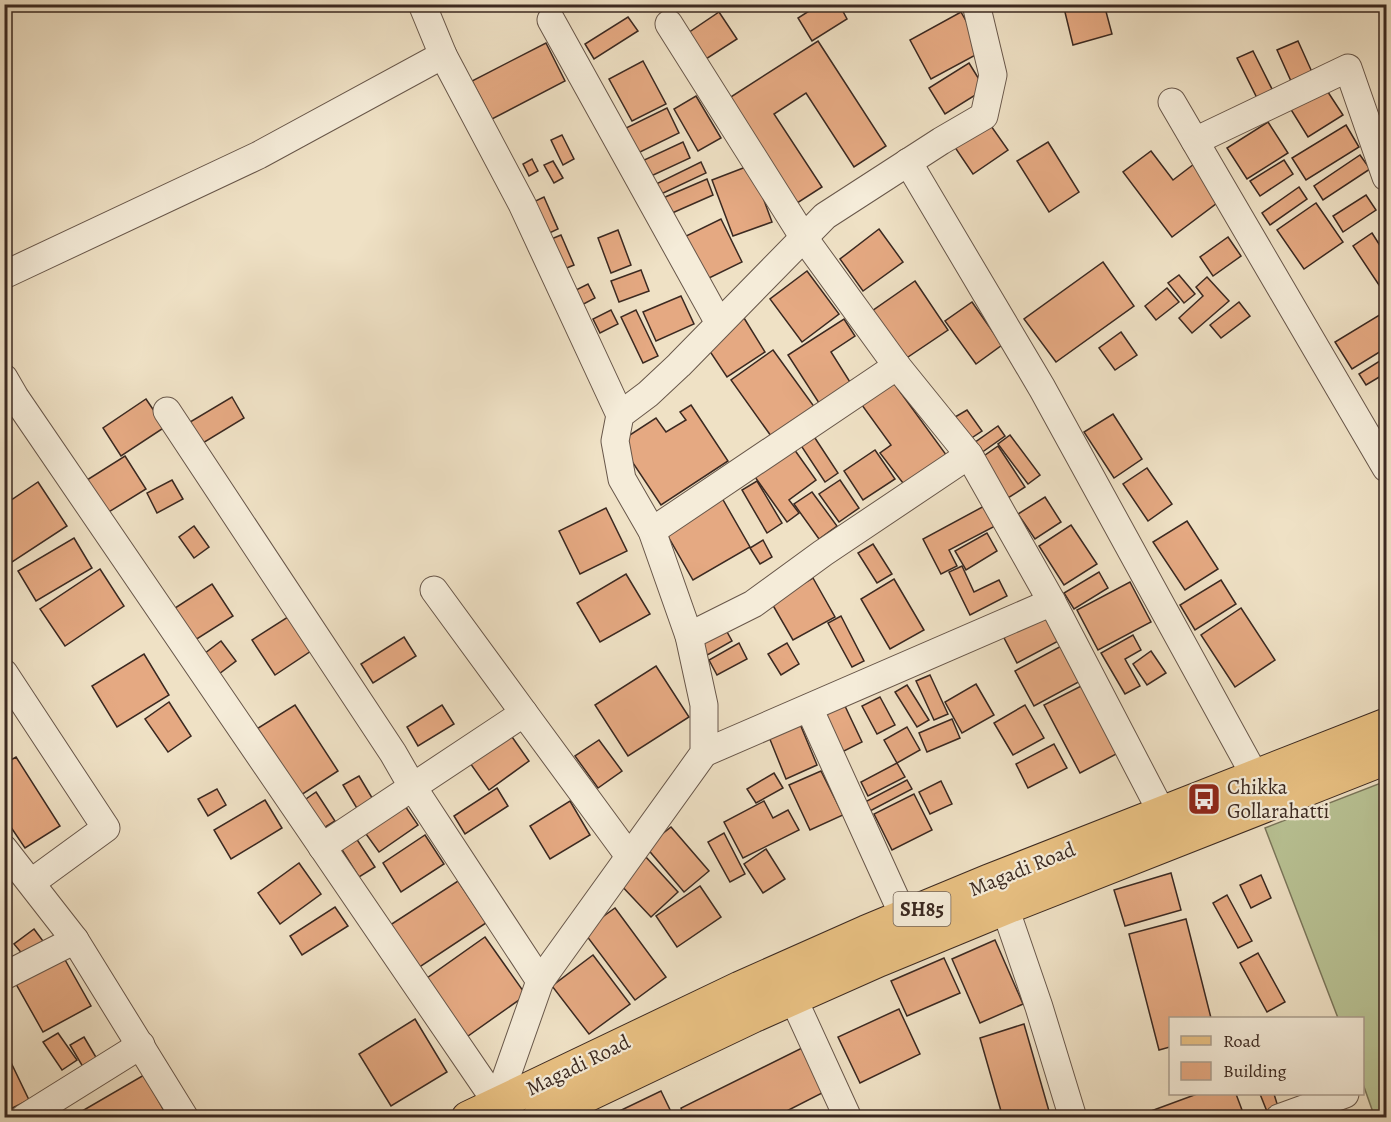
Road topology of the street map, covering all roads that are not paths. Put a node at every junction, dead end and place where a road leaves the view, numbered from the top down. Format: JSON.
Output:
{"nodes":[{"id":1,"x":422,"y":4,"type":"edge"},
{"id":2,"x":976,"y":4,"type":"edge"},
{"id":3,"x":551,"y":20,"type":"dead end"},
{"id":4,"x":669,"y":24,"type":"dead end"},
{"id":5,"x":443,"y":55,"type":"junction"},
{"id":6,"x":1172,"y":102,"type":"dead end"},
{"id":7,"x":1195,"y":141,"type":"junction"},
{"id":8,"x":909,"y":162,"type":"junction"},
{"id":9,"x":1386,"y":177,"type":"edge"},
{"id":10,"x":804,"y":238,"type":"junction"},
{"id":11,"x":4,"y":275,"type":"edge"},
{"id":12,"x":719,"y":323,"type":"junction"},
{"id":13,"x":897,"y":366,"type":"junction"},
{"id":14,"x":4,"y":378,"type":"edge"},
{"id":15,"x":167,"y":411,"type":"dead end"},
{"id":16,"x":620,"y":415,"type":"junction"},
{"id":17,"x":969,"y":455,"type":"junction"},
{"id":18,"x":1386,"y":468,"type":"edge"},
{"id":19,"x":652,"y":531,"type":"junction"},
{"id":20,"x":434,"y":590,"type":"dead end"},
{"id":21,"x":1052,"y":603,"type":"junction"},
{"id":22,"x":689,"y":636,"type":"junction"},
{"id":23,"x":4,"y":673,"type":"edge"},
{"id":24,"x":809,"y":708,"type":"junction"},
{"id":25,"x":524,"y":713,"type":"junction"},
{"id":26,"x":1386,"y":725,"type":"edge"},
{"id":27,"x":704,"y":753,"type":"junction"},
{"id":28,"x":1386,"y":758,"type":"edge"},
{"id":29,"x":1255,"y":776,"type":"junction"},
{"id":30,"x":412,"y":786,"type":"junction"},
{"id":31,"x":1162,"y":813,"type":"junction"},
{"id":32,"x":322,"y":847,"type":"junction"},
{"id":33,"x":4,"y":849,"type":"edge"},
{"id":34,"x":629,"y":856,"type":"junction"},
{"id":35,"x":32,"y":882,"type":"junction"},
{"id":36,"x":1005,"y":908,"type":"junction"},
{"id":37,"x":904,"y":917,"type":"junction"},
{"id":38,"x":75,"y":940,"type":"junction"},
{"id":39,"x":4,"y":976,"type":"edge"},
{"id":40,"x":540,"y":981,"type":"junction"},
{"id":41,"x":793,"y":998,"type":"junction"},
{"id":42,"x":141,"y":1045,"type":"junction"},
{"id":43,"x":1341,"y":1095,"type":"edge"},
{"id":44,"x":500,"y":1110,"type":"edge"},
{"id":45,"x":24,"y":1118,"type":"edge"},
{"id":46,"x":185,"y":1118,"type":"edge"},
{"id":47,"x":468,"y":1118,"type":"edge"},
{"id":48,"x":539,"y":1118,"type":"edge"},
{"id":49,"x":848,"y":1118,"type":"edge"},
{"id":50,"x":1073,"y":1118,"type":"edge"},
{"id":51,"x":1279,"y":1118,"type":"edge"}],
"edges":[{"from":1,"to":5,"type":"street"},
{"from":2,"to":8,"type":"street"},
{"from":3,"to":12,"type":"street"},
{"from":4,"to":10,"type":"street"},
{"from":5,"to":11,"type":"street"},
{"from":5,"to":16,"type":"street"},
{"from":6,"to":7,"type":"street"},
{"from":7,"to":9,"type":"street"},
{"from":7,"to":18,"type":"street"},
{"from":8,"to":10,"type":"street"},
{"from":8,"to":29,"type":"street"},
{"from":10,"to":12,"type":"street"},
{"from":10,"to":13,"type":"street"},
{"from":12,"to":16,"type":"street"},
{"from":13,"to":17,"type":"street"},
{"from":13,"to":19,"type":"street"},
{"from":14,"to":32,"type":"street"},
{"from":15,"to":30,"type":"street"},
{"from":16,"to":19,"type":"street"},
{"from":17,"to":21,"type":"street"},
{"from":17,"to":22,"type":"street"},
{"from":19,"to":22,"type":"street"},
{"from":20,"to":25,"type":"street"},
{"from":21,"to":24,"type":"street"},
{"from":21,"to":31,"type":"street"},
{"from":22,"to":27,"type":"street"},
{"from":23,"to":35,"type":"street"},
{"from":24,"to":27,"type":"street"},
{"from":24,"to":37,"type":"street"},
{"from":25,"to":30,"type":"street"},
{"from":25,"to":34,"type":"street"},
{"from":26,"to":29,"type":"main road","name":"Magadi Road","number":"SH85"},
{"from":27,"to":34,"type":"street"},
{"from":28,"to":36,"type":"main road","name":"Magadi Road","number":"SH85"},
{"from":29,"to":31,"type":"main road","name":"Magadi Road","number":"SH85"},
{"from":30,"to":32,"type":"street"},
{"from":30,"to":40,"type":"street"},
{"from":31,"to":37,"type":"main road","name":"Magadi Road","number":"SH85"},
{"from":32,"to":44,"type":"street"},
{"from":33,"to":35,"type":"street"},
{"from":34,"to":40,"type":"street"},
{"from":35,"to":38,"type":"street"},
{"from":36,"to":41,"type":"main road","name":"Magadi Road","number":"SH85"},
{"from":36,"to":50,"type":"street"},
{"from":37,"to":44,"type":"main road","name":"Magadi Road","number":"SH85"},
{"from":38,"to":39,"type":"street"},
{"from":38,"to":42,"type":"street"},
{"from":40,"to":44,"type":"street"},
{"from":41,"to":48,"type":"main road","name":"Magadi Road","number":"SH85"},
{"from":41,"to":49,"type":"street"},
{"from":42,"to":45,"type":"street"},
{"from":42,"to":46,"type":"street"},
{"from":43,"to":51,"type":"street"},
{"from":44,"to":47,"type":"main road","name":"Magadi Road","number":"SH85"}]}
